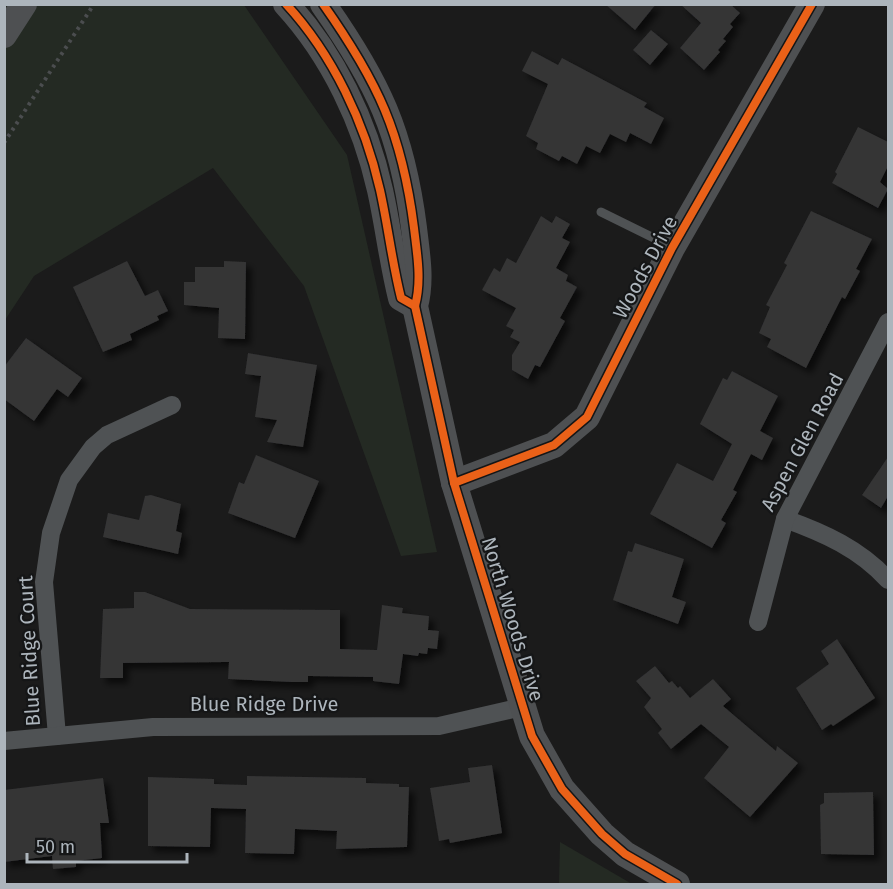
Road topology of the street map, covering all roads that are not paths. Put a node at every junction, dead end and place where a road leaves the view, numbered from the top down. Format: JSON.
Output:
{"nodes":[{"id":1,"x":24,"y":4,"type":"edge"},
{"id":2,"x":286,"y":4,"type":"edge"},
{"id":3,"x":323,"y":4,"type":"edge"},
{"id":4,"x":812,"y":4,"type":"edge"},
{"id":5,"x":4,"y":35,"type":"edge"},
{"id":6,"x":601,"y":212,"type":"dead end"},
{"id":7,"x":672,"y":248,"type":"junction"},
{"id":8,"x":415,"y":306,"type":"junction"},
{"id":9,"x":888,"y":321,"type":"edge"},
{"id":10,"x":172,"y":405,"type":"dead end"},
{"id":11,"x":454,"y":483,"type":"junction"},
{"id":12,"x":785,"y":519,"type":"junction"},
{"id":13,"x":888,"y":580,"type":"edge"},
{"id":14,"x":758,"y":622,"type":"dead end"},
{"id":15,"x":522,"y":707,"type":"junction"},
{"id":16,"x":57,"y":736,"type":"junction"},
{"id":17,"x":4,"y":741,"type":"edge"},
{"id":18,"x":677,"y":885,"type":"edge"}],
"edges":[{"from":1,"to":5,"type":"street"},
{"from":2,"to":8,"type":"street","name":"North Woods Drive"},
{"from":3,"to":8,"type":"street","name":"North Woods Drive"},
{"from":4,"to":7,"type":"street","name":"Woods Drive"},
{"from":6,"to":7,"type":"lane"},
{"from":7,"to":11,"type":"street","name":"Woods Drive"},
{"from":8,"to":11,"type":"street","name":"North Woods Drive"},
{"from":9,"to":12,"type":"street","name":"Aspen Glen Road"},
{"from":10,"to":16,"type":"street","name":"Blue Ridge Court"},
{"from":11,"to":15,"type":"street","name":"North Woods Drive"},
{"from":12,"to":13,"type":"street"},
{"from":12,"to":14,"type":"street","name":"Aspen Glen Road"},
{"from":15,"to":16,"type":"street","name":"Blue Ridge Drive"},
{"from":15,"to":18,"type":"street","name":"North Woods Drive"},
{"from":16,"to":17,"type":"street","name":"Blue Ridge Drive"}]}
